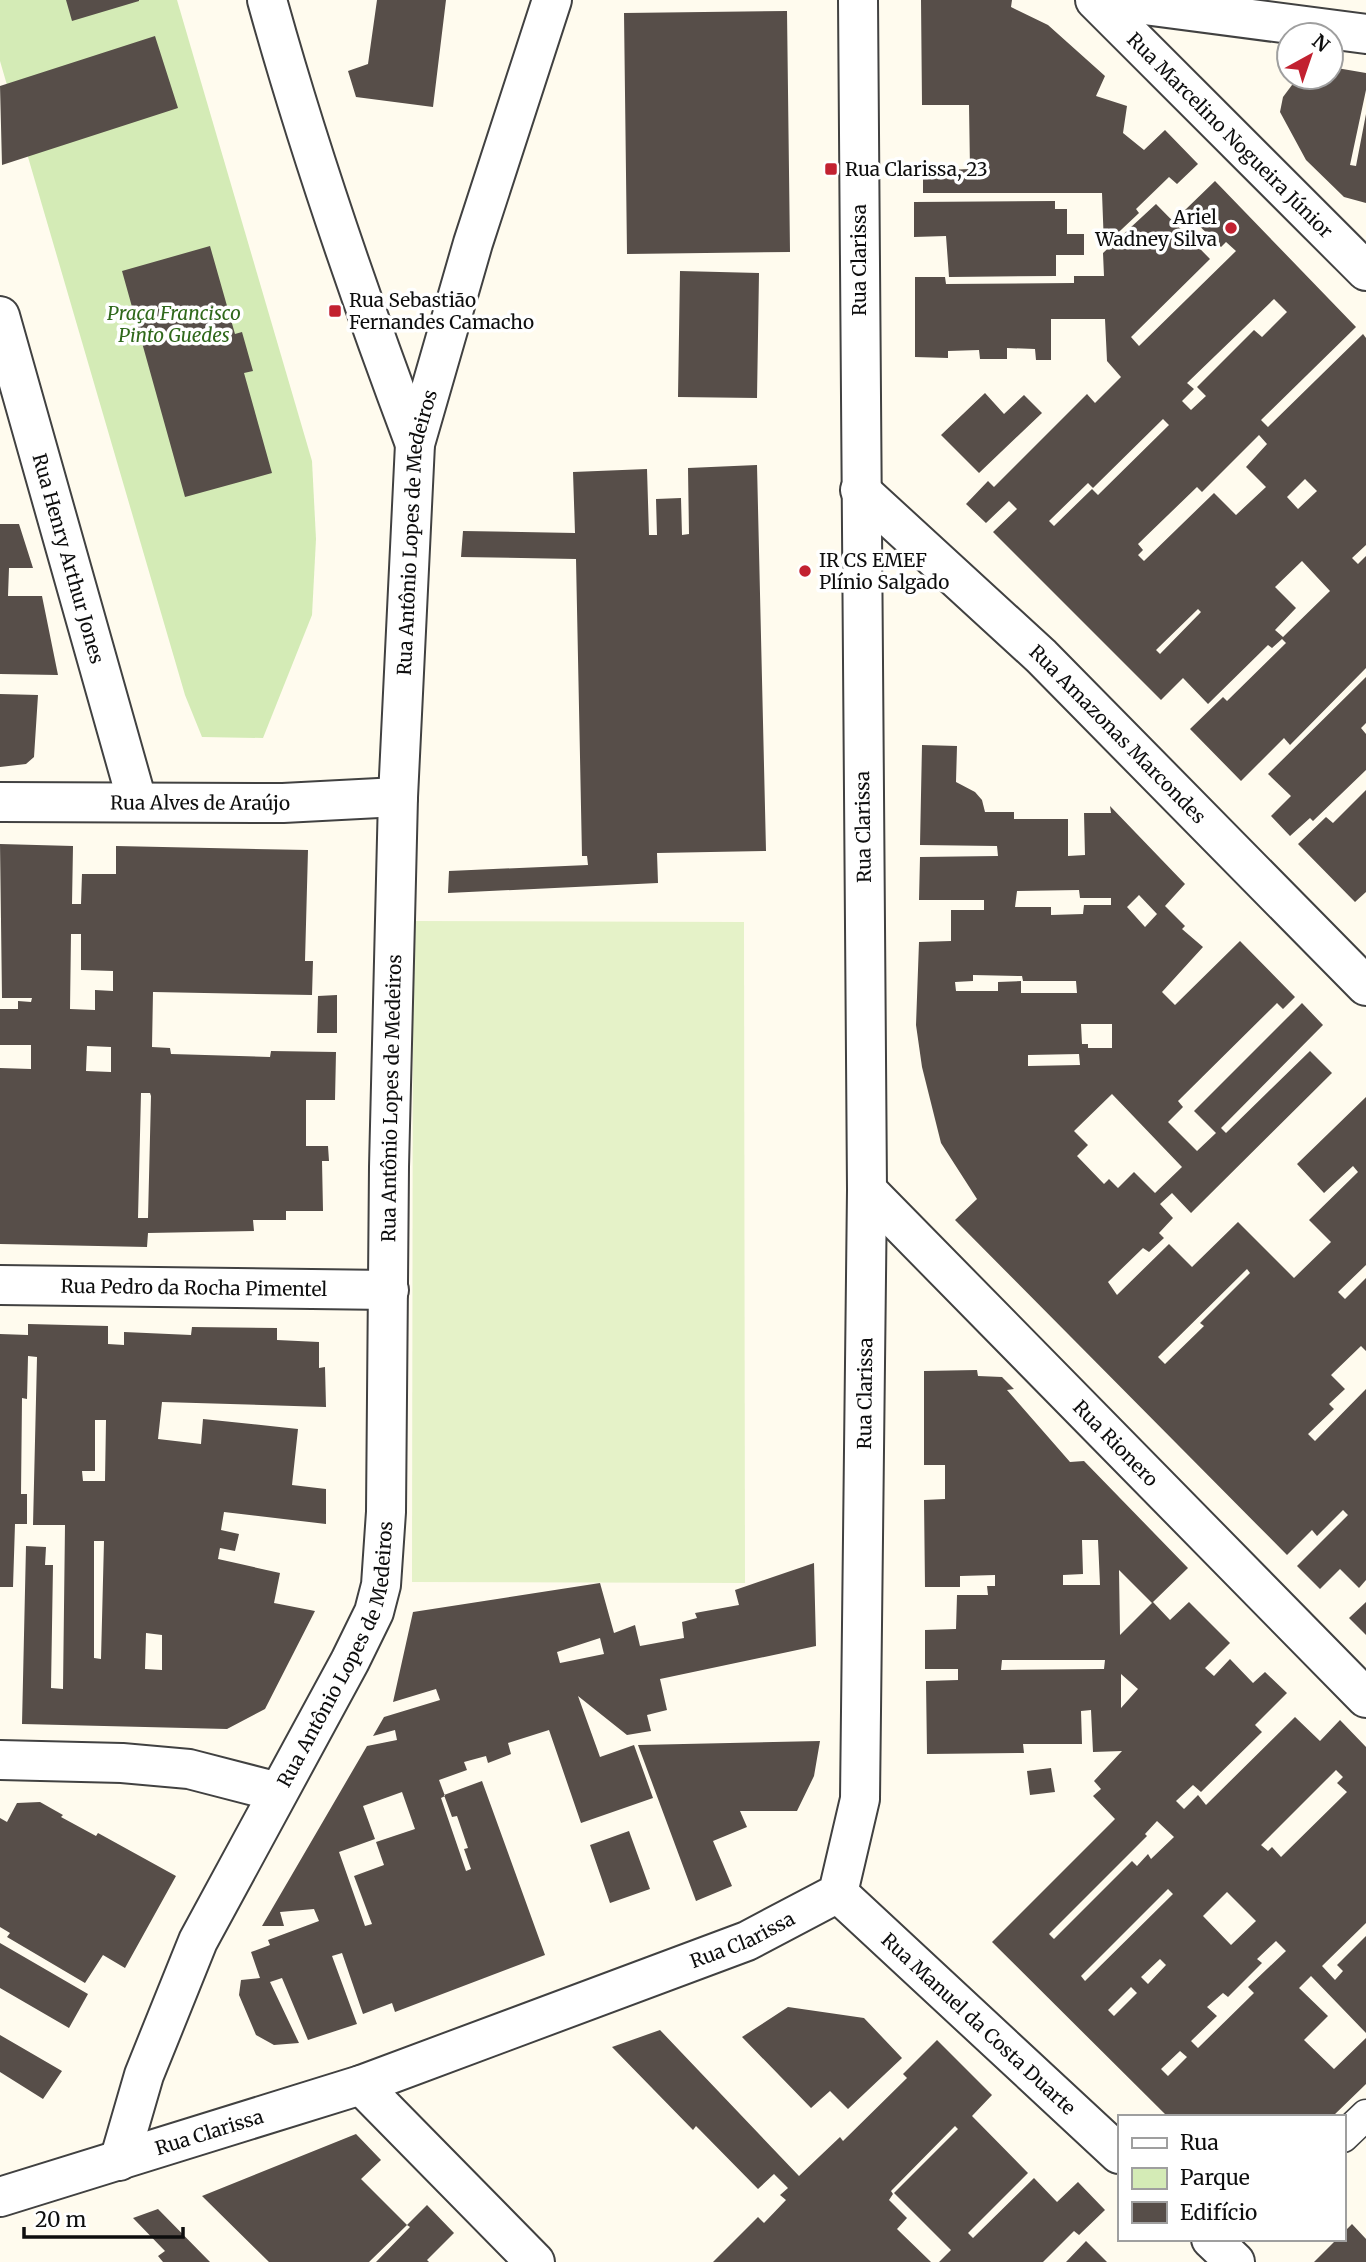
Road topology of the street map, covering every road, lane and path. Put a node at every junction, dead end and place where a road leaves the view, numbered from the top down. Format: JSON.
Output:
{"nodes":[{"id":1,"x":267,"y":0,"type":"edge"},
{"id":2,"x":552,"y":0,"type":"edge"},
{"id":3,"x":858,"y":0,"type":"edge"},
{"id":4,"x":1095,"y":0,"type":"edge"},
{"id":5,"x":1106,"y":0,"type":"edge"},
{"id":6,"x":1366,"y":34,"type":"edge"},
{"id":7,"x":1366,"y":271,"type":"edge"},
{"id":8,"x":0,"y":318,"type":"edge"},
{"id":9,"x":415,"y":444,"type":"junction"},
{"id":10,"x":860,"y":490,"type":"junction"},
{"id":11,"x":398,"y":797,"type":"junction"},
{"id":12,"x":137,"y":801,"type":"junction"},
{"id":13,"x":0,"y":802,"type":"edge"},
{"id":14,"x":1366,"y":986,"type":"edge"},
{"id":15,"x":867,"y":1190,"type":"junction"},
{"id":16,"x":0,"y":1285,"type":"edge"},
{"id":17,"x":389,"y":1290,"type":"junction"},
{"id":18,"x":1366,"y":1698,"type":"edge"},
{"id":19,"x":0,"y":1760,"type":"edge"},
{"id":20,"x":278,"y":1792,"type":"junction"},
{"id":21,"x":838,"y":1893,"type":"junction"},
{"id":22,"x":360,"y":2085,"type":"junction"},
{"id":23,"x":1366,"y":2115,"type":"edge"},
{"id":24,"x":1345,"y":2135,"type":"edge"},
{"id":25,"x":1118,"y":2153,"type":"edge"},
{"id":26,"x":119,"y":2161,"type":"junction"},
{"id":27,"x":0,"y":2197,"type":"edge"},
{"id":28,"x":535,"y":2262,"type":"edge"}],
"edges":[{"from":1,"to":9,"type":"street"},
{"from":2,"to":9,"type":"street","name":"Rua Antônio Lopes de Medeiros"},
{"from":3,"to":10,"type":"street","name":"Rua Clarissa"},
{"from":4,"to":7,"type":"street","name":"Rua Marcelino Nogueira Júnior"},
{"from":5,"to":6,"type":"street"},
{"from":8,"to":12,"type":"street","name":"Rua Henry Arthur Jones"},
{"from":9,"to":11,"type":"street","name":"Rua Antônio Lopes de Medeiros"},
{"from":10,"to":14,"type":"street","name":"Rua Amazonas Marcondes"},
{"from":10,"to":15,"type":"street","name":"Rua Clarissa"},
{"from":11,"to":12,"type":"street","name":"Rua Alves de Araújo"},
{"from":11,"to":17,"type":"street","name":"Rua Antônio Lopes de Medeiros"},
{"from":12,"to":13,"type":"street","name":"Rua Alves de Araújo"},
{"from":15,"to":18,"type":"street","name":"Rua Rionero"},
{"from":15,"to":21,"type":"street","name":"Rua Clarissa"},
{"from":16,"to":17,"type":"street","name":"Rua Pedro da Rocha Pimentel"},
{"from":17,"to":20,"type":"street","name":"Rua Antônio Lopes de Medeiros"},
{"from":19,"to":20,"type":"street"},
{"from":20,"to":26,"type":"street","name":"Rua Antônio Lopes de Medeiros"},
{"from":21,"to":22,"type":"street","name":"Rua Clarissa"},
{"from":21,"to":25,"type":"street","name":"Rua Manuel da Costa Duarte"},
{"from":22,"to":26,"type":"street","name":"Rua Clarissa"},
{"from":22,"to":28,"type":"street"},
{"from":23,"to":24,"type":"lane"},
{"from":26,"to":27,"type":"street","name":"Rua Clarissa"}]}
